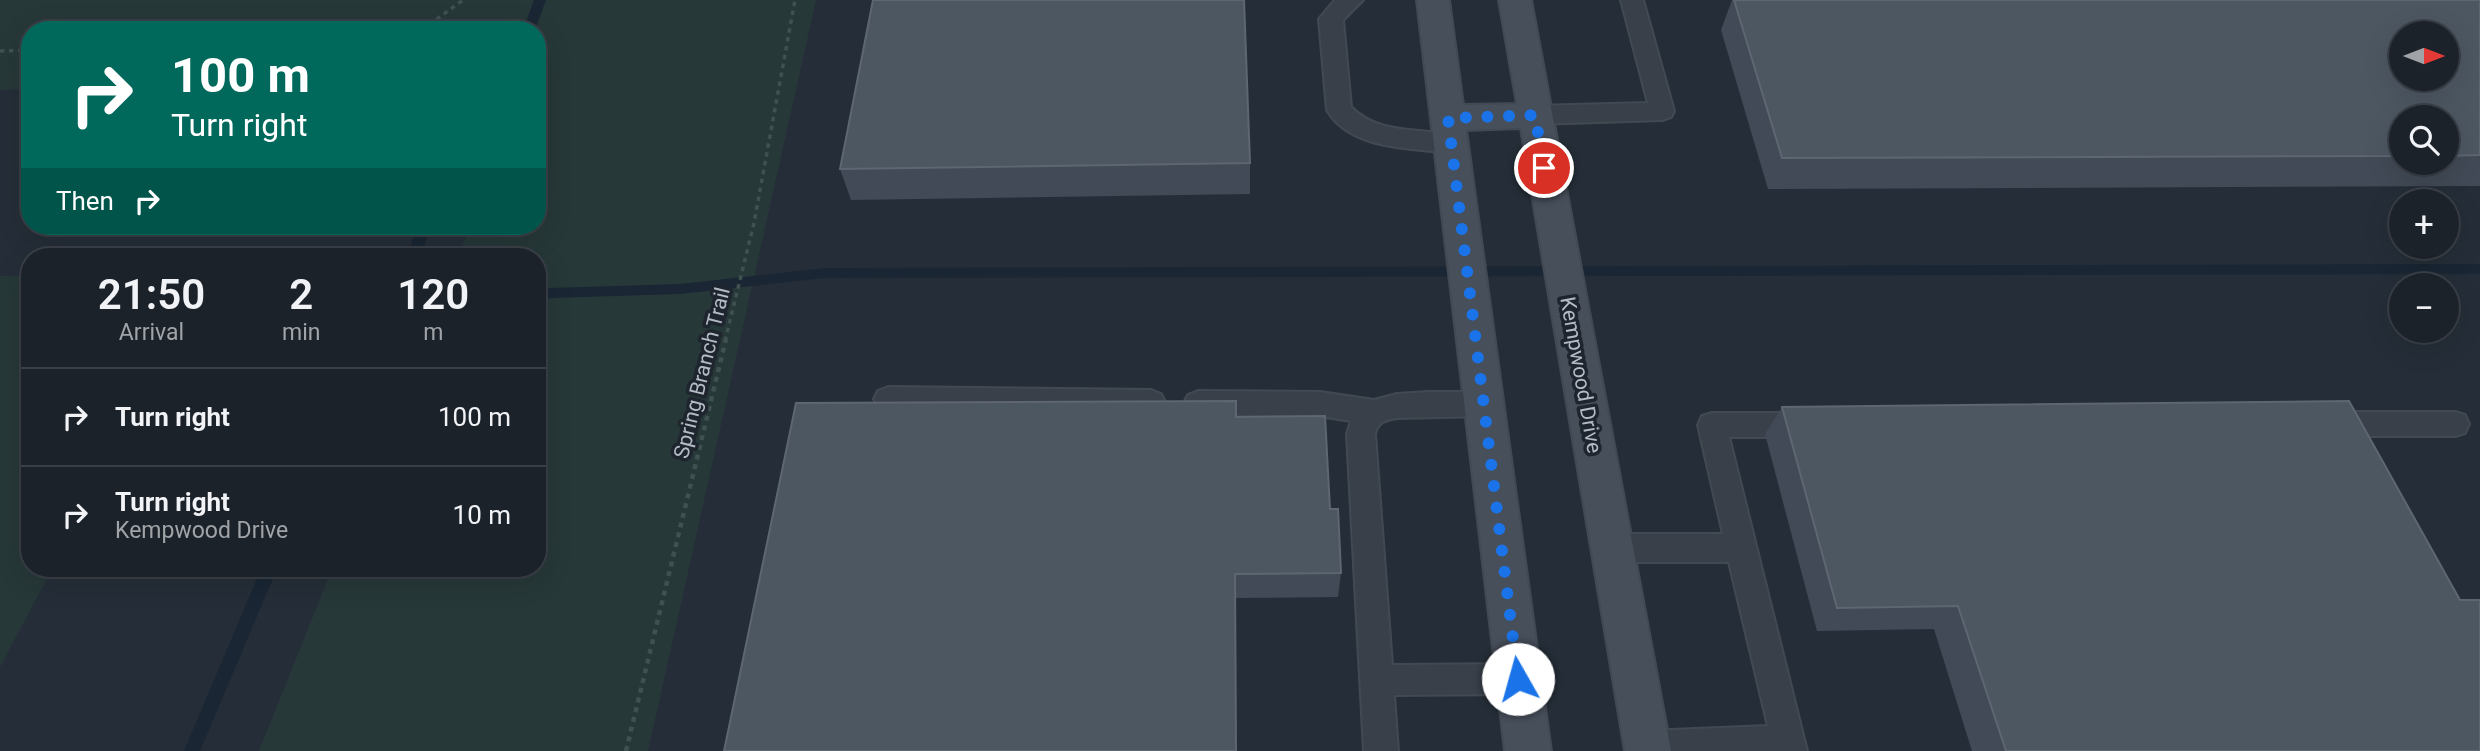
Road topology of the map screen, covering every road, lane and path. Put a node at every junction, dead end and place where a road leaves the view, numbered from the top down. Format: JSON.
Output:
{"nodes":[{"id":1,"x":463,"y":0,"type":"edge"},
{"id":2,"x":795,"y":0,"type":"edge"},
{"id":3,"x":1352,"y":0,"type":"edge"},
{"id":4,"x":1433,"y":0,"type":"edge"},
{"id":5,"x":1515,"y":0,"type":"edge"},
{"id":6,"x":1632,"y":0,"type":"edge"},
{"id":7,"x":434,"y":21,"type":"edge"},
{"id":8,"x":21,"y":50,"type":"edge"},
{"id":9,"x":0,"y":51,"type":"edge"},
{"id":10,"x":1535,"y":115,"type":"junction"},
{"id":11,"x":1450,"y":131,"type":"junction"},
{"id":12,"x":888,"y":399,"type":"dead end"},
{"id":13,"x":1485,"y":404,"type":"junction"},
{"id":14,"x":1374,"y":412,"type":"junction"},
{"id":15,"x":2291,"y":424,"type":"edge"},
{"id":16,"x":2455,"y":424,"type":"dead end"},
{"id":17,"x":1836,"y":425,"type":"edge"},
{"id":18,"x":1612,"y":548,"type":"junction"},
{"id":19,"x":1741,"y":548,"type":"junction"},
{"id":20,"x":1518,"y":679,"type":"junction"},
{"id":21,"x":1377,"y":680,"type":"junction"},
{"id":22,"x":1788,"y":746,"type":"edge"},
{"id":23,"x":1647,"y":749,"type":"edge"},
{"id":24,"x":626,"y":751,"type":"edge"},
{"id":25,"x":1381,"y":751,"type":"edge"},
{"id":26,"x":1528,"y":751,"type":"edge"}],
"edges":[{"from":1,"to":7,"type":"path"},
{"from":2,"to":24,"type":"path","name":"Spring Branch Trail"},
{"from":3,"to":11,"type":"lane"},
{"from":4,"to":11,"type":"main road"},
{"from":5,"to":10,"type":"main road","name":"Kempwood Drive"},
{"from":6,"to":10,"type":"lane"},
{"from":8,"to":9,"type":"path"},
{"from":10,"to":11,"type":"main road"},
{"from":10,"to":18,"type":"main road","name":"Kempwood Drive"},
{"from":11,"to":13,"type":"main road"},
{"from":12,"to":14,"type":"lane"},
{"from":13,"to":14,"type":"lane"},
{"from":13,"to":20,"type":"main road"},
{"from":14,"to":21,"type":"lane"},
{"from":15,"to":16,"type":"lane"},
{"from":17,"to":19,"type":"lane"},
{"from":18,"to":19,"type":"lane"},
{"from":18,"to":23,"type":"main road","name":"Kempwood Drive"},
{"from":19,"to":22,"type":"lane"},
{"from":20,"to":21,"type":"lane"},
{"from":20,"to":26,"type":"main road"},
{"from":21,"to":25,"type":"lane"},
{"from":22,"to":23,"type":"lane"}]}
